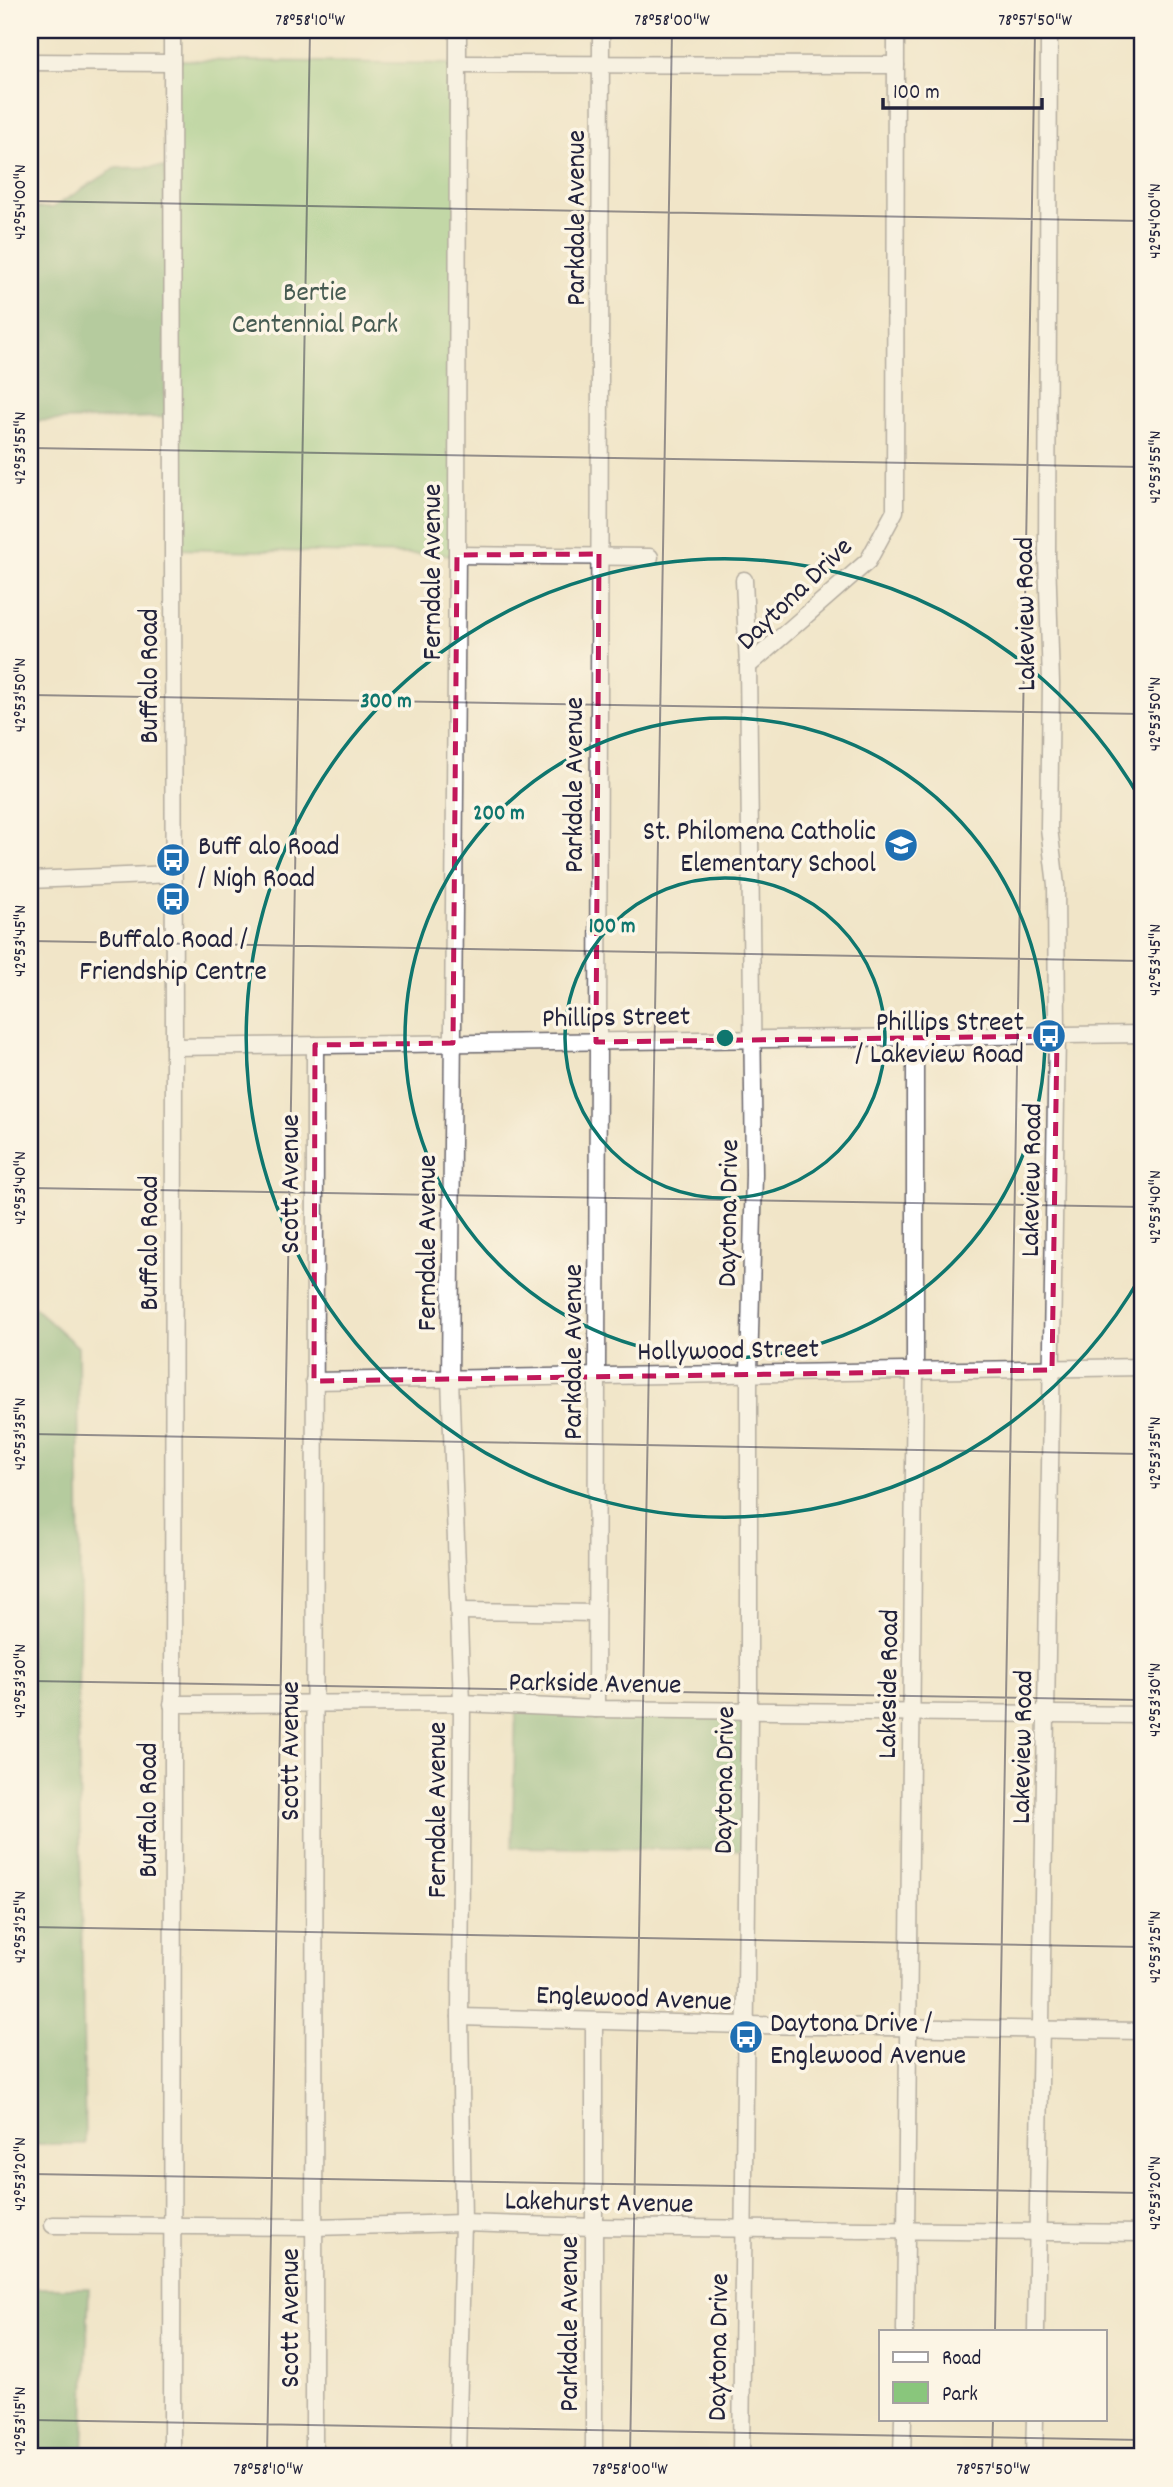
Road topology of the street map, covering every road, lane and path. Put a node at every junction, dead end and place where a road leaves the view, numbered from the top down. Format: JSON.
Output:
{"nodes":[{"id":1,"x":172,"y":30,"type":"edge"},
{"id":2,"x":458,"y":30,"type":"edge"},
{"id":3,"x":601,"y":30,"type":"edge"},
{"id":4,"x":896,"y":30,"type":"edge"},
{"id":5,"x":1049,"y":30,"type":"edge"},
{"id":6,"x":30,"y":62,"type":"edge"},
{"id":7,"x":172,"y":63,"type":"junction"},
{"id":8,"x":458,"y":64,"type":"junction"},
{"id":9,"x":601,"y":64,"type":"junction"},
{"id":10,"x":896,"y":65,"type":"junction"},
{"id":11,"x":457,"y":555,"type":"junction"},
{"id":12,"x":599,"y":555,"type":"junction"},
{"id":13,"x":650,"y":557,"type":"dead end"},
{"id":14,"x":744,"y":580,"type":"dead end"},
{"id":15,"x":748,"y":666,"type":"junction"},
{"id":16,"x":173,"y":874,"type":"junction"},
{"id":17,"x":30,"y":880,"type":"edge"},
{"id":18,"x":1143,"y":1034,"type":"edge"},
{"id":19,"x":1057,"y":1036,"type":"junction"},
{"id":20,"x":915,"y":1038,"type":"junction"},
{"id":21,"x":753,"y":1039,"type":"junction"},
{"id":22,"x":597,"y":1042,"type":"junction"},
{"id":23,"x":453,"y":1043,"type":"junction"},
{"id":24,"x":315,"y":1045,"type":"junction"},
{"id":25,"x":174,"y":1047,"type":"junction"},
{"id":26,"x":1143,"y":1367,"type":"edge"},
{"id":27,"x":1052,"y":1370,"type":"junction"},
{"id":28,"x":915,"y":1371,"type":"junction"},
{"id":29,"x":749,"y":1373,"type":"junction"},
{"id":30,"x":597,"y":1376,"type":"junction"},
{"id":31,"x":450,"y":1378,"type":"junction"},
{"id":32,"x":314,"y":1381,"type":"junction"},
{"id":33,"x":458,"y":1611,"type":"junction"},
{"id":34,"x":596,"y":1613,"type":"junction"},
{"id":35,"x":462,"y":1703,"type":"junction"},
{"id":36,"x":172,"y":1704,"type":"junction"},
{"id":37,"x":315,"y":1705,"type":"junction"},
{"id":38,"x":596,"y":1709,"type":"junction"},
{"id":39,"x":749,"y":1711,"type":"junction"},
{"id":40,"x":912,"y":1713,"type":"junction"},
{"id":41,"x":1047,"y":1713,"type":"junction"},
{"id":42,"x":1143,"y":1715,"type":"edge"},
{"id":43,"x":460,"y":2017,"type":"junction"},
{"id":44,"x":594,"y":2022,"type":"junction"},
{"id":45,"x":746,"y":2025,"type":"junction"},
{"id":46,"x":909,"y":2027,"type":"junction"},
{"id":47,"x":1042,"y":2030,"type":"junction"},
{"id":48,"x":1143,"y":2031,"type":"edge"},
{"id":49,"x":463,"y":2223,"type":"junction"},
{"id":50,"x":53,"y":2225,"type":"dead end"},
{"id":51,"x":172,"y":2225,"type":"junction"},
{"id":52,"x":314,"y":2227,"type":"junction"},
{"id":53,"x":594,"y":2227,"type":"junction"},
{"id":54,"x":744,"y":2229,"type":"junction"},
{"id":55,"x":907,"y":2231,"type":"junction"},
{"id":56,"x":1038,"y":2231,"type":"junction"},
{"id":57,"x":1143,"y":2233,"type":"edge"},
{"id":58,"x":905,"y":2330,"type":"edge"},
{"id":59,"x":1036,"y":2330,"type":"edge"},
{"id":60,"x":903,"y":2420,"type":"edge"},
{"id":61,"x":1035,"y":2420,"type":"edge"},
{"id":62,"x":172,"y":2457,"type":"edge"},
{"id":63,"x":314,"y":2457,"type":"edge"},
{"id":64,"x":457,"y":2457,"type":"edge"},
{"id":65,"x":594,"y":2457,"type":"edge"},
{"id":66,"x":741,"y":2457,"type":"edge"},
{"id":67,"x":902,"y":2457,"type":"edge"},
{"id":68,"x":1034,"y":2457,"type":"edge"}],
"edges":[{"from":1,"to":7,"type":"street","name":"Buffalo Road"},
{"from":2,"to":8,"type":"street","name":"Ferndale Avenue"},
{"from":3,"to":9,"type":"street","name":"Parkdale Avenue"},
{"from":4,"to":10,"type":"street","name":"Daytona Drive"},
{"from":5,"to":19,"type":"street","name":"Lakeview Road"},
{"from":6,"to":7,"type":"street"},
{"from":7,"to":16,"type":"street","name":"Buffalo Road"},
{"from":8,"to":9,"type":"street"},
{"from":8,"to":11,"type":"street","name":"Ferndale Avenue"},
{"from":9,"to":10,"type":"street"},
{"from":9,"to":12,"type":"street","name":"Parkdale Avenue"},
{"from":10,"to":15,"type":"street","name":"Daytona Drive"},
{"from":11,"to":12,"type":"street"},
{"from":11,"to":23,"type":"street","name":"Ferndale Avenue"},
{"from":12,"to":13,"type":"street"},
{"from":12,"to":22,"type":"street","name":"Parkdale Avenue"},
{"from":14,"to":15,"type":"street"},
{"from":15,"to":21,"type":"street","name":"Daytona Drive"},
{"from":16,"to":17,"type":"street"},
{"from":16,"to":25,"type":"street","name":"Buffalo Road"},
{"from":18,"to":19,"type":"street","name":"Phillips Street"},
{"from":19,"to":20,"type":"street","name":"Phillips Street"},
{"from":19,"to":27,"type":"street","name":"Lakeview Road"},
{"from":20,"to":21,"type":"street","name":"Phillips Street"},
{"from":20,"to":28,"type":"street","name":"Lakeside Road"},
{"from":21,"to":22,"type":"street","name":"Phillips Street"},
{"from":21,"to":29,"type":"street","name":"Daytona Drive"},
{"from":22,"to":23,"type":"street","name":"Phillips Street"},
{"from":22,"to":30,"type":"street","name":"Parkdale Avenue"},
{"from":23,"to":24,"type":"street","name":"Phillips Street"},
{"from":23,"to":31,"type":"street","name":"Ferndale Avenue"},
{"from":24,"to":25,"type":"street","name":"Phillips Street"},
{"from":24,"to":32,"type":"street","name":"Scott Avenue"},
{"from":25,"to":36,"type":"street","name":"Buffalo Road"},
{"from":26,"to":27,"type":"street","name":"Hollywood Street"},
{"from":27,"to":28,"type":"street","name":"Hollywood Street"},
{"from":27,"to":41,"type":"street","name":"Lakeview Road"},
{"from":28,"to":29,"type":"street","name":"Hollywood Street"},
{"from":28,"to":40,"type":"street","name":"Lakeside Road"},
{"from":29,"to":30,"type":"street","name":"Hollywood Street"},
{"from":29,"to":39,"type":"street","name":"Daytona Drive"},
{"from":30,"to":31,"type":"street","name":"Hollywood Street"},
{"from":30,"to":34,"type":"street","name":"Parkdale Avenue"},
{"from":31,"to":32,"type":"street","name":"Hollywood Street"},
{"from":31,"to":33,"type":"street","name":"Ferndale Avenue"},
{"from":32,"to":37,"type":"street","name":"Scott Avenue"},
{"from":33,"to":34,"type":"street"},
{"from":33,"to":35,"type":"street","name":"Ferndale Avenue"},
{"from":34,"to":38,"type":"street","name":"Parkdale Avenue"},
{"from":35,"to":37,"type":"street","name":"Parkside Avenue"},
{"from":35,"to":38,"type":"street","name":"Parkside Avenue"},
{"from":35,"to":43,"type":"street","name":"Ferndale Avenue"},
{"from":36,"to":37,"type":"street","name":"Parkside Avenue"},
{"from":36,"to":51,"type":"street","name":"Buffalo Road"},
{"from":37,"to":52,"type":"street","name":"Scott Avenue"},
{"from":38,"to":39,"type":"street","name":"Parkside Avenue"},
{"from":39,"to":40,"type":"street","name":"Parkside Avenue"},
{"from":39,"to":45,"type":"street","name":"Daytona Drive"},
{"from":40,"to":41,"type":"street","name":"Parkside Avenue"},
{"from":40,"to":46,"type":"street","name":"Lakeside Road"},
{"from":41,"to":42,"type":"street","name":"Parkside Avenue"},
{"from":41,"to":47,"type":"street","name":"Lakeview Road"},
{"from":43,"to":44,"type":"street","name":"Englewood Avenue"},
{"from":43,"to":49,"type":"street","name":"Ferndale Avenue"},
{"from":44,"to":45,"type":"street","name":"Englewood Avenue"},
{"from":44,"to":53,"type":"street","name":"Parkdale Avenue"},
{"from":45,"to":46,"type":"street","name":"Englewood Avenue"},
{"from":45,"to":54,"type":"street","name":"Daytona Drive"},
{"from":46,"to":47,"type":"street","name":"Englewood Avenue"},
{"from":46,"to":55,"type":"street","name":"Lakeside Road"},
{"from":47,"to":48,"type":"street","name":"Englewood Avenue"},
{"from":47,"to":56,"type":"street","name":"Lakeview Road"},
{"from":49,"to":52,"type":"street","name":"Lakehurst Avenue"},
{"from":49,"to":53,"type":"street","name":"Lakehurst Avenue"},
{"from":49,"to":64,"type":"street","name":"Ferndale Avenue"},
{"from":50,"to":51,"type":"street","name":"Lakehurst Avenue"},
{"from":51,"to":52,"type":"street","name":"Lakehurst Avenue"},
{"from":51,"to":62,"type":"street","name":"Buffalo Road"},
{"from":52,"to":63,"type":"street","name":"Scott Avenue"},
{"from":53,"to":54,"type":"street","name":"Lakehurst Avenue"},
{"from":53,"to":65,"type":"street","name":"Parkdale Avenue"},
{"from":54,"to":55,"type":"street","name":"Lakehurst Avenue"},
{"from":54,"to":66,"type":"street","name":"Daytona Drive"},
{"from":55,"to":56,"type":"street","name":"Lakehurst Avenue"},
{"from":55,"to":58,"type":"street","name":"Lakeside Road"},
{"from":56,"to":57,"type":"street","name":"Lakehurst Avenue"},
{"from":56,"to":59,"type":"street","name":"Lakeview Road"},
{"from":60,"to":67,"type":"street"},
{"from":61,"to":68,"type":"street"}]}
